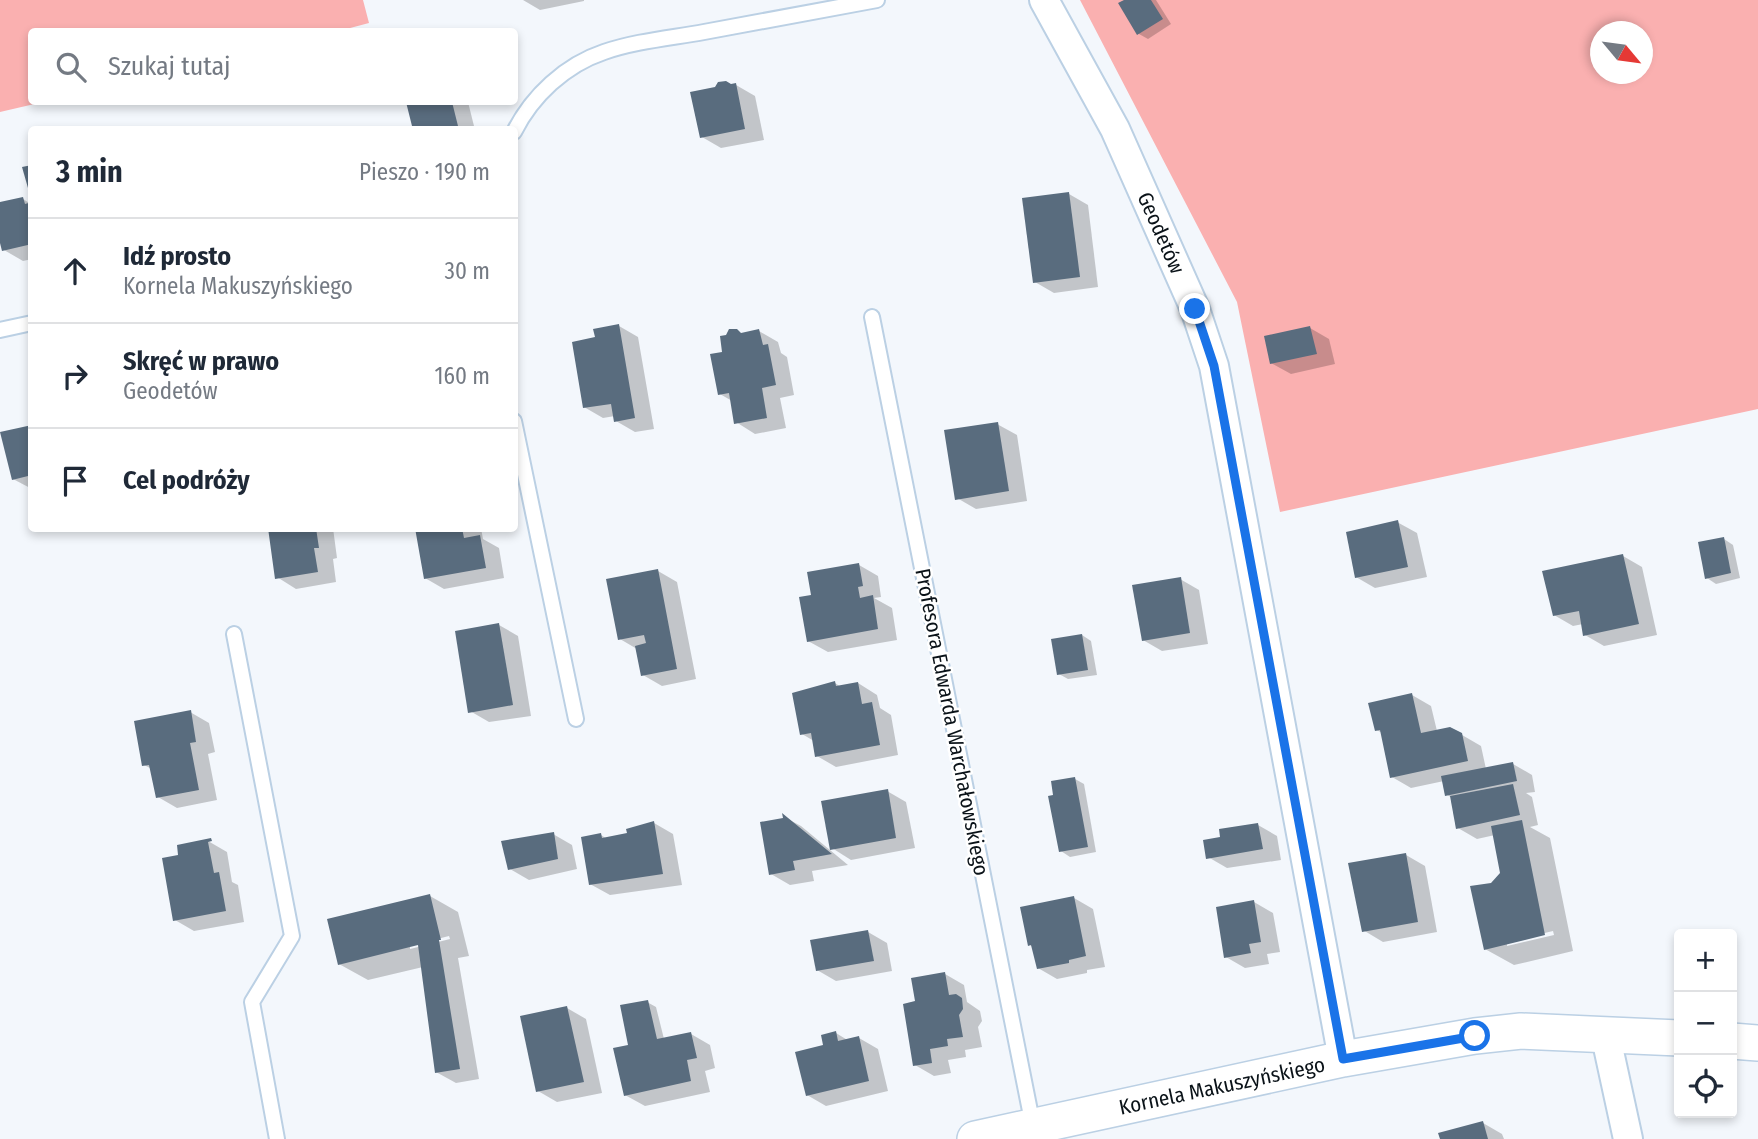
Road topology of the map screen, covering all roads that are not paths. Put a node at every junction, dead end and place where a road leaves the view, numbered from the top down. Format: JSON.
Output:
{"nodes":[{"id":1,"x":877,"y":0,"type":"edge"},
{"id":2,"x":1044,"y":0,"type":"edge"},
{"id":3,"x":517,"y":126,"type":"edge"},
{"id":4,"x":872,"y":317,"type":"dead end"},
{"id":5,"x":28,"y":324,"type":"edge"},
{"id":6,"x":0,"y":330,"type":"edge"},
{"id":7,"x":518,"y":440,"type":"edge"},
{"id":8,"x":234,"y":634,"type":"dead end"},
{"id":9,"x":576,"y":719,"type":"dead end"},
{"id":10,"x":1605,"y":1033,"type":"junction"},
{"id":11,"x":1674,"y":1038,"type":"edge"},
{"id":12,"x":1737,"y":1041,"type":"edge"},
{"id":13,"x":1758,"y":1043,"type":"edge"},
{"id":14,"x":1343,"y":1059,"type":"junction"},
{"id":15,"x":1033,"y":1127,"type":"junction"},
{"id":16,"x":276,"y":1139,"type":"edge"},
{"id":17,"x":975,"y":1139,"type":"edge"},
{"id":18,"x":1628,"y":1139,"type":"edge"}],
"edges":[{"from":1,"to":3,"type":"lane"},
{"from":2,"to":14,"type":"street","name":"Geodetów"},
{"from":4,"to":15,"type":"lane","name":"Profesora Edwarda Warchałowskiego"},
{"from":5,"to":6,"type":"lane"},
{"from":7,"to":9,"type":"lane"},
{"from":8,"to":16,"type":"lane"},
{"from":10,"to":11,"type":"street","name":"Kornela Makuszyńskiego"},
{"from":10,"to":14,"type":"street","name":"Kornela Makuszyńskiego"},
{"from":10,"to":18,"type":"street"},
{"from":12,"to":13,"type":"street"},
{"from":14,"to":15,"type":"street","name":"Kornela Makuszyńskiego"},
{"from":15,"to":17,"type":"street","name":"Kornela Makuszyńskiego"}]}
